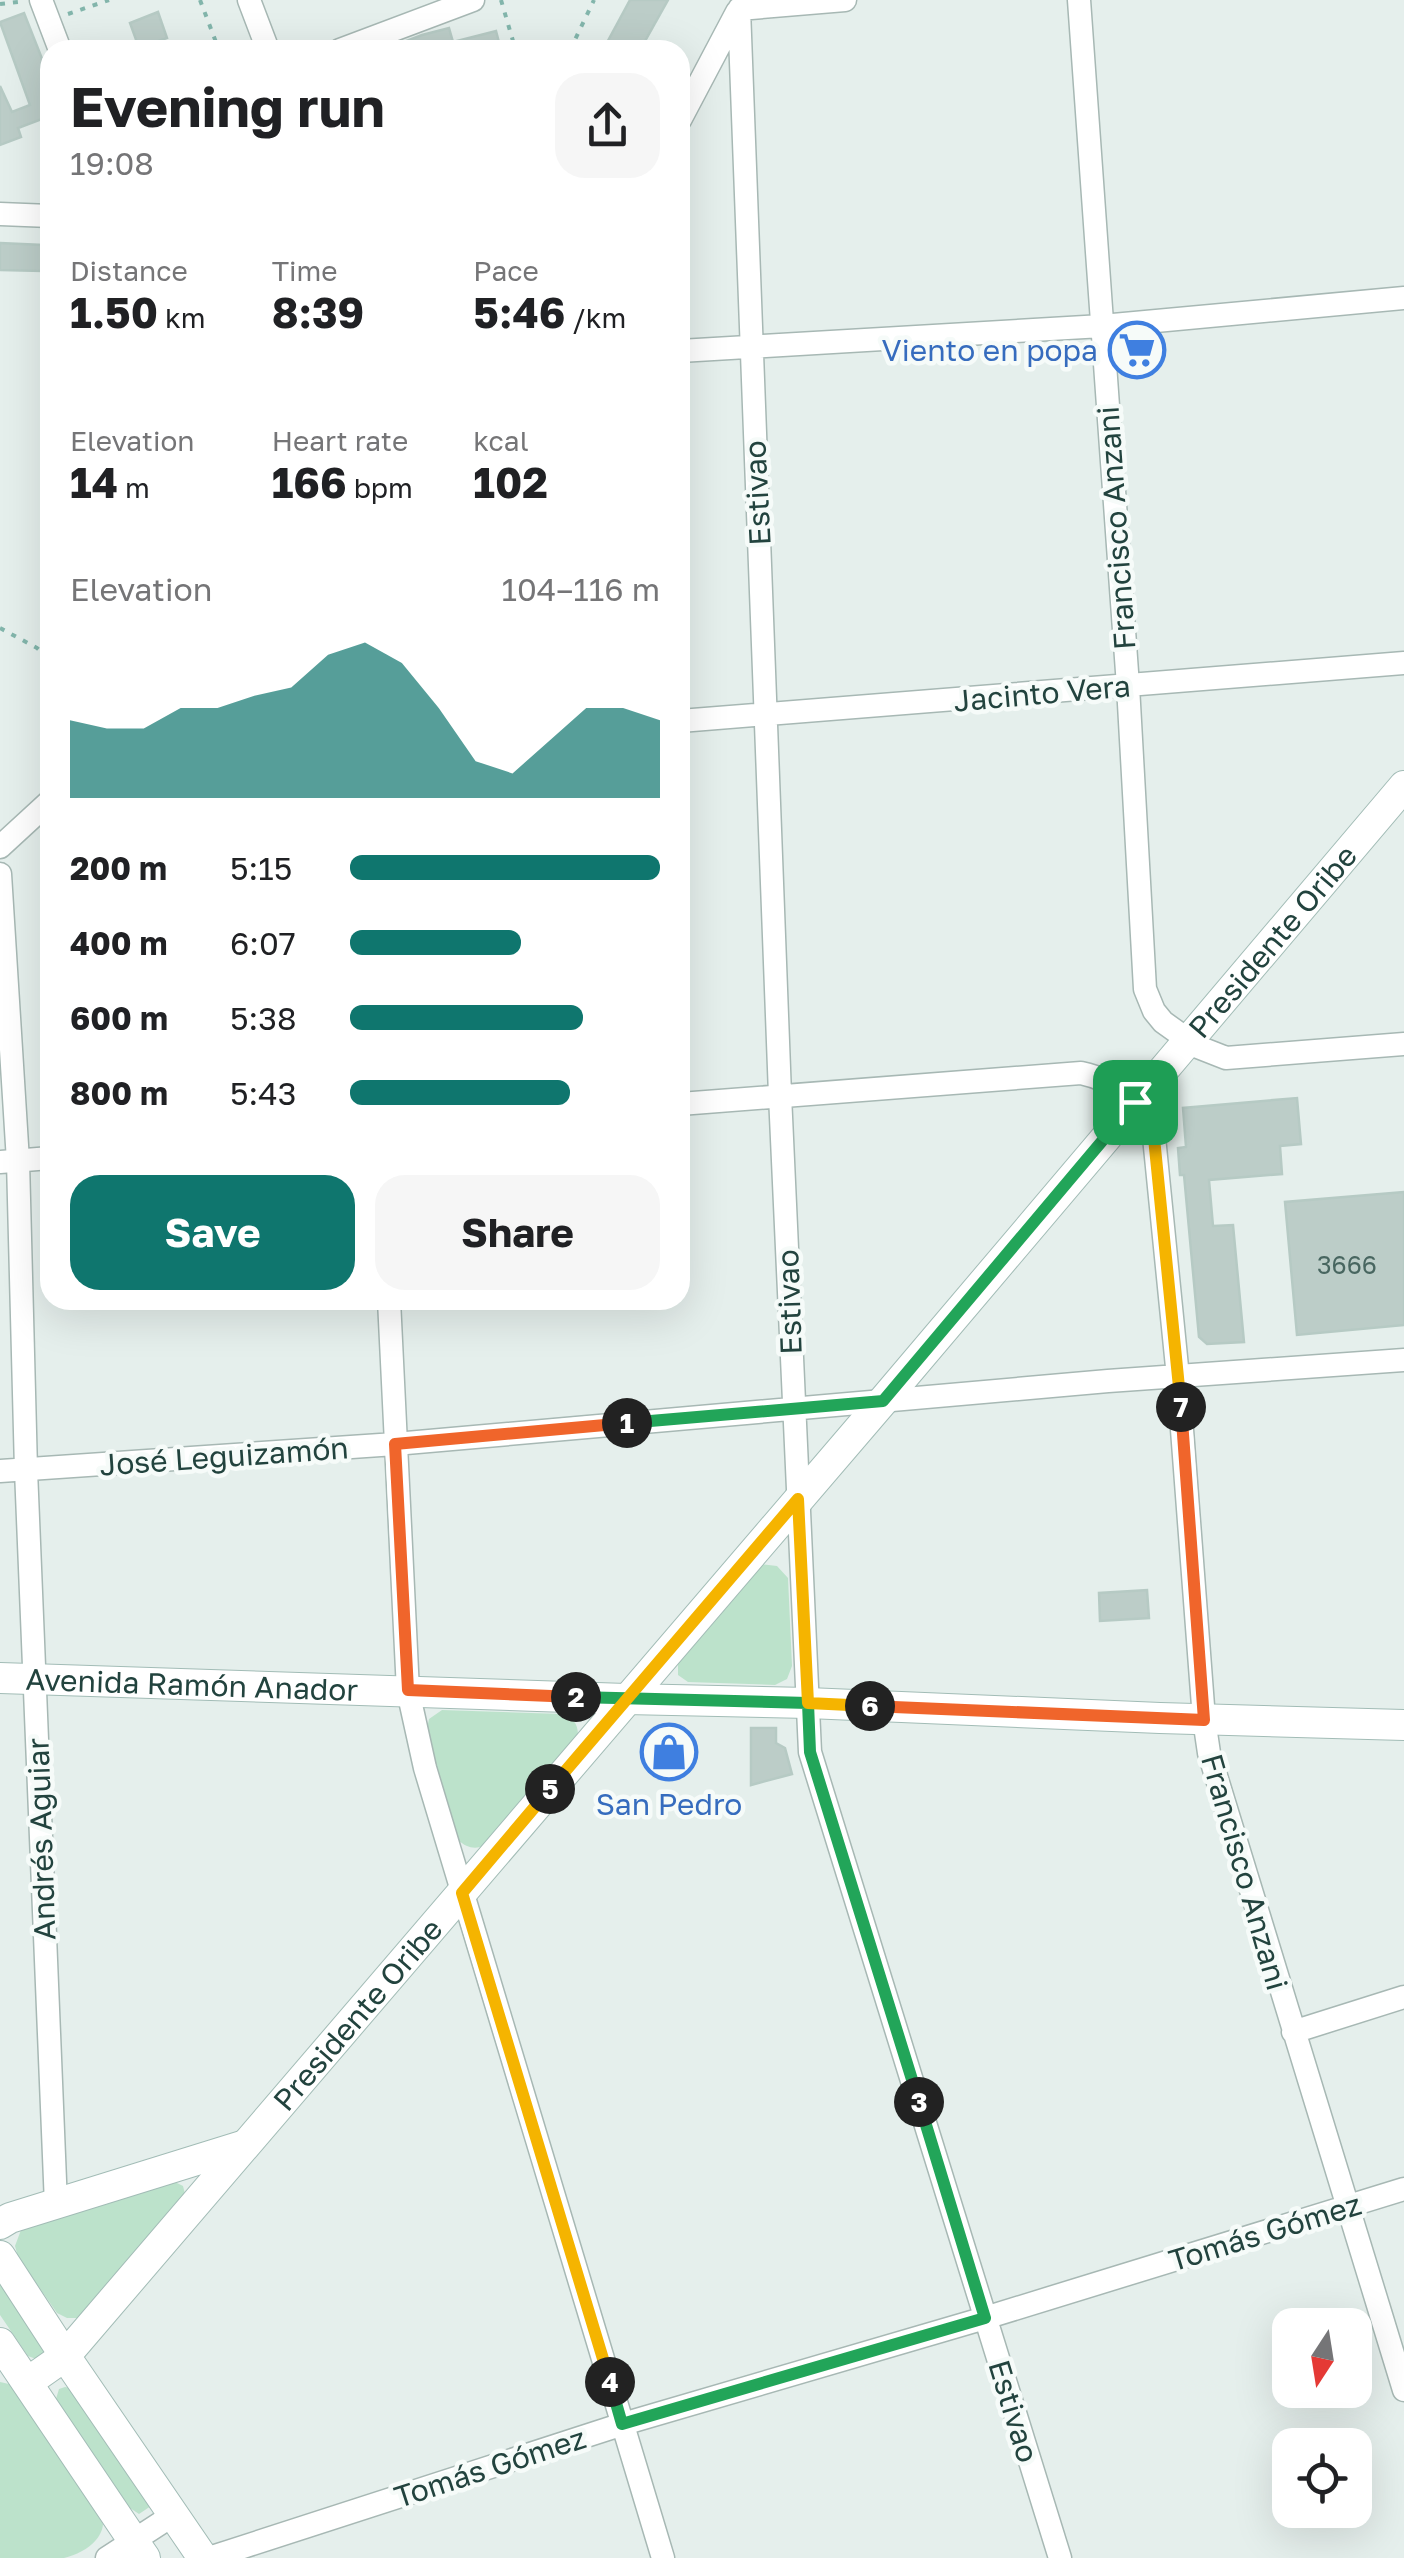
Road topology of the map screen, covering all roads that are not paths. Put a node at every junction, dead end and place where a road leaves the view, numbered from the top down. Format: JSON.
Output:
{"nodes":[{"id":1,"x":249,"y":0,"type":"edge"},
{"id":2,"x":473,"y":0,"type":"edge"},
{"id":3,"x":845,"y":0,"type":"edge"},
{"id":4,"x":1079,"y":0,"type":"edge"},
{"id":5,"x":741,"y":4,"type":"edge"},
{"id":6,"x":45,"y":10,"type":"edge"},
{"id":7,"x":56,"y":40,"type":"edge"},
{"id":8,"x":264,"y":40,"type":"edge"},
{"id":9,"x":367,"y":40,"type":"edge"},
{"id":10,"x":690,"y":101,"type":"edge"},
{"id":11,"x":0,"y":214,"type":"edge"},
{"id":12,"x":40,"y":216,"type":"edge"},
{"id":13,"x":1404,"y":298,"type":"edge"},
{"id":14,"x":1102,"y":326,"type":"junction"},
{"id":15,"x":751,"y":347,"type":"junction"},
{"id":16,"x":690,"y":351,"type":"edge"},
{"id":17,"x":1404,"y":663,"type":"edge"},
{"id":18,"x":1128,"y":686,"type":"junction"},
{"id":19,"x":767,"y":714,"type":"junction"},
{"id":20,"x":690,"y":721,"type":"edge"},
{"id":21,"x":1404,"y":786,"type":"edge"},
{"id":22,"x":40,"y":811,"type":"edge"},
{"id":23,"x":0,"y":847,"type":"edge"},
{"id":24,"x":0,"y":874,"type":"edge"},
{"id":25,"x":1186,"y":1040,"type":"junction"},
{"id":26,"x":1404,"y":1044,"type":"edge"},
{"id":27,"x":780,"y":1095,"type":"junction"},
{"id":28,"x":1135,"y":1102,"type":"junction"},
{"id":29,"x":690,"y":1103,"type":"edge"},
{"id":30,"x":40,"y":1159,"type":"edge"},
{"id":31,"x":9,"y":1162,"type":"edge"},
{"id":32,"x":388,"y":1310,"type":"edge"},
{"id":33,"x":1404,"y":1360,"type":"edge"},
{"id":34,"x":1178,"y":1377,"type":"junction"},
{"id":35,"x":883,"y":1401,"type":"junction"},
{"id":36,"x":793,"y":1408,"type":"junction"},
{"id":37,"x":395,"y":1444,"type":"junction"},
{"id":38,"x":26,"y":1470,"type":"junction"},
{"id":39,"x":0,"y":1472,"type":"edge"},
{"id":40,"x":798,"y":1499,"type":"junction"},
{"id":41,"x":0,"y":1678,"type":"edge"},
{"id":42,"x":34,"y":1678,"type":"junction"},
{"id":43,"x":408,"y":1690,"type":"junction"},
{"id":44,"x":626,"y":1700,"type":"junction"},
{"id":45,"x":808,"y":1703,"type":"junction"},
{"id":46,"x":1204,"y":1720,"type":"junction"},
{"id":47,"x":1404,"y":1726,"type":"edge"},
{"id":48,"x":462,"y":1893,"type":"junction"},
{"id":49,"x":1404,"y":1997,"type":"edge"},
{"id":50,"x":1293,"y":2032,"type":"junction"},
{"id":51,"x":245,"y":2145,"type":"junction"},
{"id":52,"x":1404,"y":2189,"type":"edge"},
{"id":53,"x":56,"y":2204,"type":"junction"},
{"id":54,"x":1346,"y":2206,"type":"junction"},
{"id":55,"x":0,"y":2224,"type":"edge"},
{"id":56,"x":0,"y":2256,"type":"edge"},
{"id":57,"x":985,"y":2318,"type":"junction"},
{"id":58,"x":65,"y":2356,"type":"junction"},
{"id":59,"x":9,"y":2360,"type":"edge"},
{"id":60,"x":1404,"y":2390,"type":"edge"},
{"id":61,"x":622,"y":2424,"type":"junction"},
{"id":62,"x":173,"y":2515,"type":"junction"},
{"id":63,"x":140,"y":2549,"type":"edge"},
{"id":64,"x":106,"y":2558,"type":"edge"},
{"id":65,"x":206,"y":2558,"type":"edge"},
{"id":66,"x":663,"y":2558,"type":"edge"},
{"id":67,"x":1060,"y":2558,"type":"edge"}],
"edges":[{"from":1,"to":8,"type":"street"},
{"from":2,"to":9,"type":"street"},
{"from":3,"to":5,"type":"street"},
{"from":4,"to":14,"type":"street","name":"Francisco Anzani"},
{"from":5,"to":10,"type":"street"},
{"from":5,"to":15,"type":"street","name":"Estivao"},
{"from":6,"to":7,"type":"street"},
{"from":11,"to":12,"type":"street"},
{"from":13,"to":14,"type":"street"},
{"from":14,"to":15,"type":"street"},
{"from":14,"to":18,"type":"street","name":"Francisco Anzani"},
{"from":15,"to":16,"type":"street"},
{"from":15,"to":19,"type":"street","name":"Estivao"},
{"from":17,"to":18,"type":"street","name":"Jacinto Vera"},
{"from":18,"to":19,"type":"street","name":"Jacinto Vera"},
{"from":18,"to":25,"type":"street","name":"Francisco Anzani"},
{"from":19,"to":20,"type":"street","name":"Jacinto Vera"},
{"from":19,"to":27,"type":"street","name":"Estivao"},
{"from":21,"to":25,"type":"street","name":"Presidente Oribe"},
{"from":22,"to":23,"type":"street"},
{"from":24,"to":31,"type":"street","name":"Andrés Aguiar"},
{"from":25,"to":26,"type":"street"},
{"from":25,"to":28,"type":"street","name":"Presidente Oribe"},
{"from":27,"to":28,"type":"street"},
{"from":27,"to":29,"type":"street"},
{"from":27,"to":36,"type":"street","name":"Estivao"},
{"from":28,"to":34,"type":"street","name":"Francisco Anzani"},
{"from":28,"to":35,"type":"street","name":"Presidente Oribe"},
{"from":30,"to":31,"type":"street"},
{"from":31,"to":38,"type":"street","name":"Andrés Aguiar"},
{"from":32,"to":37,"type":"street"},
{"from":33,"to":34,"type":"street","name":"José Leguizamón"},
{"from":34,"to":35,"type":"street","name":"José Leguizamón"},
{"from":34,"to":46,"type":"street","name":"Francisco Anzani"},
{"from":35,"to":36,"type":"street","name":"José Leguizamón"},
{"from":35,"to":40,"type":"street","name":"Presidente Oribe"},
{"from":36,"to":37,"type":"street","name":"José Leguizamón"},
{"from":36,"to":40,"type":"street","name":"Estivao"},
{"from":37,"to":38,"type":"street","name":"José Leguizamón"},
{"from":37,"to":43,"type":"street"},
{"from":38,"to":39,"type":"street","name":"José Leguizamón"},
{"from":38,"to":42,"type":"street","name":"Andrés Aguiar"},
{"from":40,"to":44,"type":"street","name":"Presidente Oribe"},
{"from":40,"to":45,"type":"street","name":"Estivao"},
{"from":41,"to":42,"type":"street","name":"Avenida Ramón Anador"},
{"from":42,"to":43,"type":"street","name":"Avenida Ramón Anador"},
{"from":42,"to":53,"type":"street","name":"Andrés Aguiar"},
{"from":43,"to":44,"type":"street","name":"Avenida Ramón Anador"},
{"from":43,"to":48,"type":"street"},
{"from":44,"to":45,"type":"street","name":"Avenida Ramón Anador"},
{"from":44,"to":48,"type":"street","name":"Presidente Oribe"},
{"from":45,"to":46,"type":"street","name":"Avenida Ramón Anador"},
{"from":45,"to":57,"type":"street","name":"Estivao"},
{"from":46,"to":47,"type":"street","name":"Avenida Ramón Anador"},
{"from":46,"to":50,"type":"street","name":"Francisco Anzani"},
{"from":48,"to":51,"type":"street","name":"Presidente Oribe"},
{"from":48,"to":61,"type":"street"},
{"from":49,"to":50,"type":"street"},
{"from":50,"to":54,"type":"street","name":"Francisco Anzani"},
{"from":51,"to":53,"type":"street"},
{"from":51,"to":58,"type":"street","name":"Presidente Oribe"},
{"from":52,"to":54,"type":"street","name":"Tomás Gómez"},
{"from":53,"to":55,"type":"street"},
{"from":54,"to":57,"type":"street","name":"Tomás Gómez"},
{"from":54,"to":60,"type":"street","name":"Francisco Anzani"},
{"from":56,"to":58,"type":"street"},
{"from":57,"to":61,"type":"street","name":"Tomás Gómez"},
{"from":57,"to":67,"type":"street","name":"Estivao"},
{"from":58,"to":59,"type":"street","name":"Presidente Oribe"},
{"from":58,"to":62,"type":"street"},
{"from":59,"to":63,"type":"street"},
{"from":61,"to":65,"type":"street","name":"Tomás Gómez"},
{"from":61,"to":66,"type":"street"},
{"from":62,"to":63,"type":"street"},
{"from":62,"to":65,"type":"street"},
{"from":63,"to":64,"type":"street"}]}
